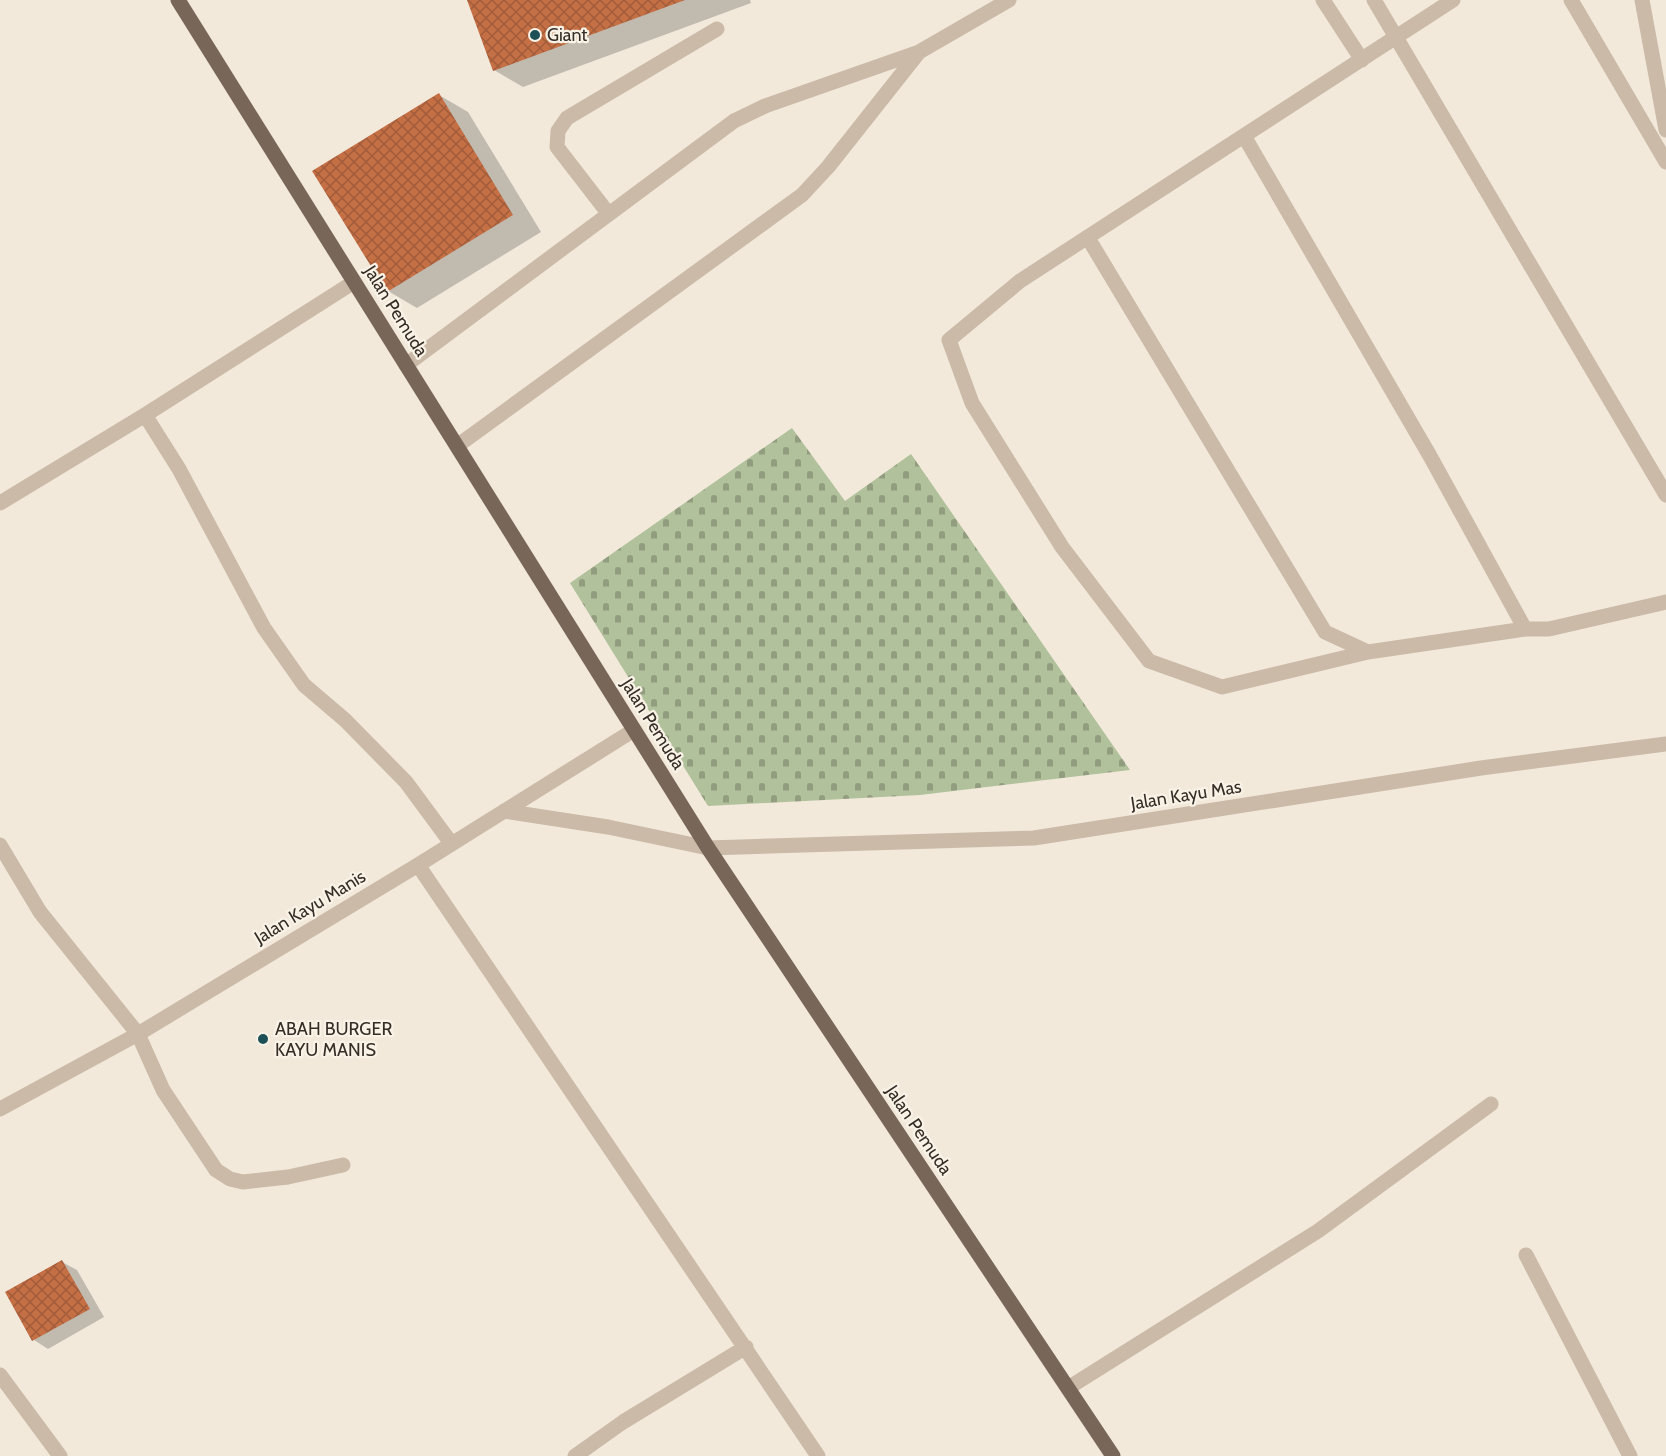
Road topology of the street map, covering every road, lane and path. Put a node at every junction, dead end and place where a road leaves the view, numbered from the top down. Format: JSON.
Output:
{"nodes":[{"id":1,"x":178,"y":0,"type":"edge"},
{"id":2,"x":1009,"y":0,"type":"edge"},
{"id":3,"x":1323,"y":0,"type":"edge"},
{"id":4,"x":1374,"y":0,"type":"edge"},
{"id":5,"x":1453,"y":0,"type":"edge"},
{"id":6,"x":1571,"y":0,"type":"edge"},
{"id":7,"x":1642,"y":0,"type":"edge"},
{"id":8,"x":717,"y":29,"type":"dead end"},
{"id":9,"x":1397,"y":37,"type":"junction"},
{"id":10,"x":919,"y":52,"type":"junction"},
{"id":11,"x":1362,"y":60,"type":"junction"},
{"id":12,"x":1666,"y":130,"type":"edge"},
{"id":13,"x":1244,"y":136,"type":"junction"},
{"id":14,"x":1666,"y":162,"type":"edge"},
{"id":15,"x":608,"y":213,"type":"junction"},
{"id":16,"x":1088,"y":238,"type":"junction"},
{"id":17,"x":354,"y":282,"type":"junction"},
{"id":18,"x":406,"y":365,"type":"junction"},
{"id":19,"x":145,"y":415,"type":"junction"},
{"id":20,"x":457,"y":446,"type":"junction"},
{"id":21,"x":1666,"y":495,"type":"edge"},
{"id":22,"x":0,"y":503,"type":"edge"},
{"id":23,"x":1666,"y":602,"type":"edge"},
{"id":24,"x":1526,"y":629,"type":"junction"},
{"id":25,"x":1368,"y":652,"type":"junction"},
{"id":26,"x":634,"y":730,"type":"junction"},
{"id":27,"x":1666,"y":744,"type":"edge"},
{"id":28,"x":504,"y":811,"type":"junction"},
{"id":29,"x":451,"y":843,"type":"junction"},
{"id":30,"x":0,"y":845,"type":"edge"},
{"id":31,"x":708,"y":848,"type":"junction"},
{"id":32,"x":418,"y":865,"type":"junction"},
{"id":33,"x":138,"y":1034,"type":"junction"},
{"id":34,"x":1491,"y":1104,"type":"dead end"},
{"id":35,"x":0,"y":1109,"type":"edge"},
{"id":36,"x":343,"y":1165,"type":"dead end"},
{"id":37,"x":1526,"y":1255,"type":"dead end"},
{"id":38,"x":746,"y":1347,"type":"junction"},
{"id":39,"x":0,"y":1375,"type":"edge"},
{"id":40,"x":1068,"y":1388,"type":"junction"},
{"id":41,"x":60,"y":1456,"type":"edge"},
{"id":42,"x":575,"y":1456,"type":"edge"},
{"id":43,"x":818,"y":1456,"type":"edge"},
{"id":44,"x":1113,"y":1456,"type":"edge"},
{"id":45,"x":1630,"y":1456,"type":"edge"}],
"edges":[{"from":1,"to":17,"type":"main road","name":"Jalan Pemuda"},
{"from":2,"to":10,"type":"street"},
{"from":3,"to":11,"type":"street"},
{"from":4,"to":9,"type":"street"},
{"from":5,"to":9,"type":"street"},
{"from":6,"to":14,"type":"street"},
{"from":7,"to":12,"type":"street"},
{"from":8,"to":15,"type":"street"},
{"from":9,"to":11,"type":"street"},
{"from":9,"to":21,"type":"street"},
{"from":10,"to":15,"type":"street"},
{"from":10,"to":20,"type":"street"},
{"from":11,"to":13,"type":"street"},
{"from":13,"to":16,"type":"street"},
{"from":13,"to":24,"type":"street"},
{"from":15,"to":18,"type":"street"},
{"from":16,"to":25,"type":"street"},
{"from":16,"to":25,"type":"street"},
{"from":17,"to":18,"type":"main road","name":"Jalan Pemuda"},
{"from":17,"to":19,"type":"street"},
{"from":18,"to":20,"type":"main road","name":"Jalan Pemuda"},
{"from":19,"to":22,"type":"street"},
{"from":19,"to":29,"type":"street"},
{"from":20,"to":26,"type":"main road","name":"Jalan Pemuda"},
{"from":23,"to":24,"type":"street"},
{"from":24,"to":25,"type":"street"},
{"from":26,"to":28,"type":"street","name":"Jalan Kayu Manis"},
{"from":26,"to":31,"type":"main road","name":"Jalan Pemuda"},
{"from":27,"to":31,"type":"street","name":"Jalan Kayu Mas"},
{"from":28,"to":29,"type":"street","name":"Jalan Kayu Manis"},
{"from":28,"to":31,"type":"street","name":"Jalan Kayu Mas"},
{"from":29,"to":32,"type":"street","name":"Jalan Kayu Manis"},
{"from":30,"to":33,"type":"street"},
{"from":31,"to":40,"type":"main road","name":"Jalan Pemuda"},
{"from":32,"to":33,"type":"street","name":"Jalan Kayu Manis"},
{"from":32,"to":38,"type":"street"},
{"from":33,"to":35,"type":"street","name":"Jalan Kayu Manis"},
{"from":33,"to":36,"type":"street"},
{"from":34,"to":40,"type":"street"},
{"from":37,"to":45,"type":"street"},
{"from":38,"to":42,"type":"street"},
{"from":38,"to":43,"type":"street"},
{"from":39,"to":41,"type":"street"},
{"from":40,"to":44,"type":"main road","name":"Jalan Pemuda"}]}
